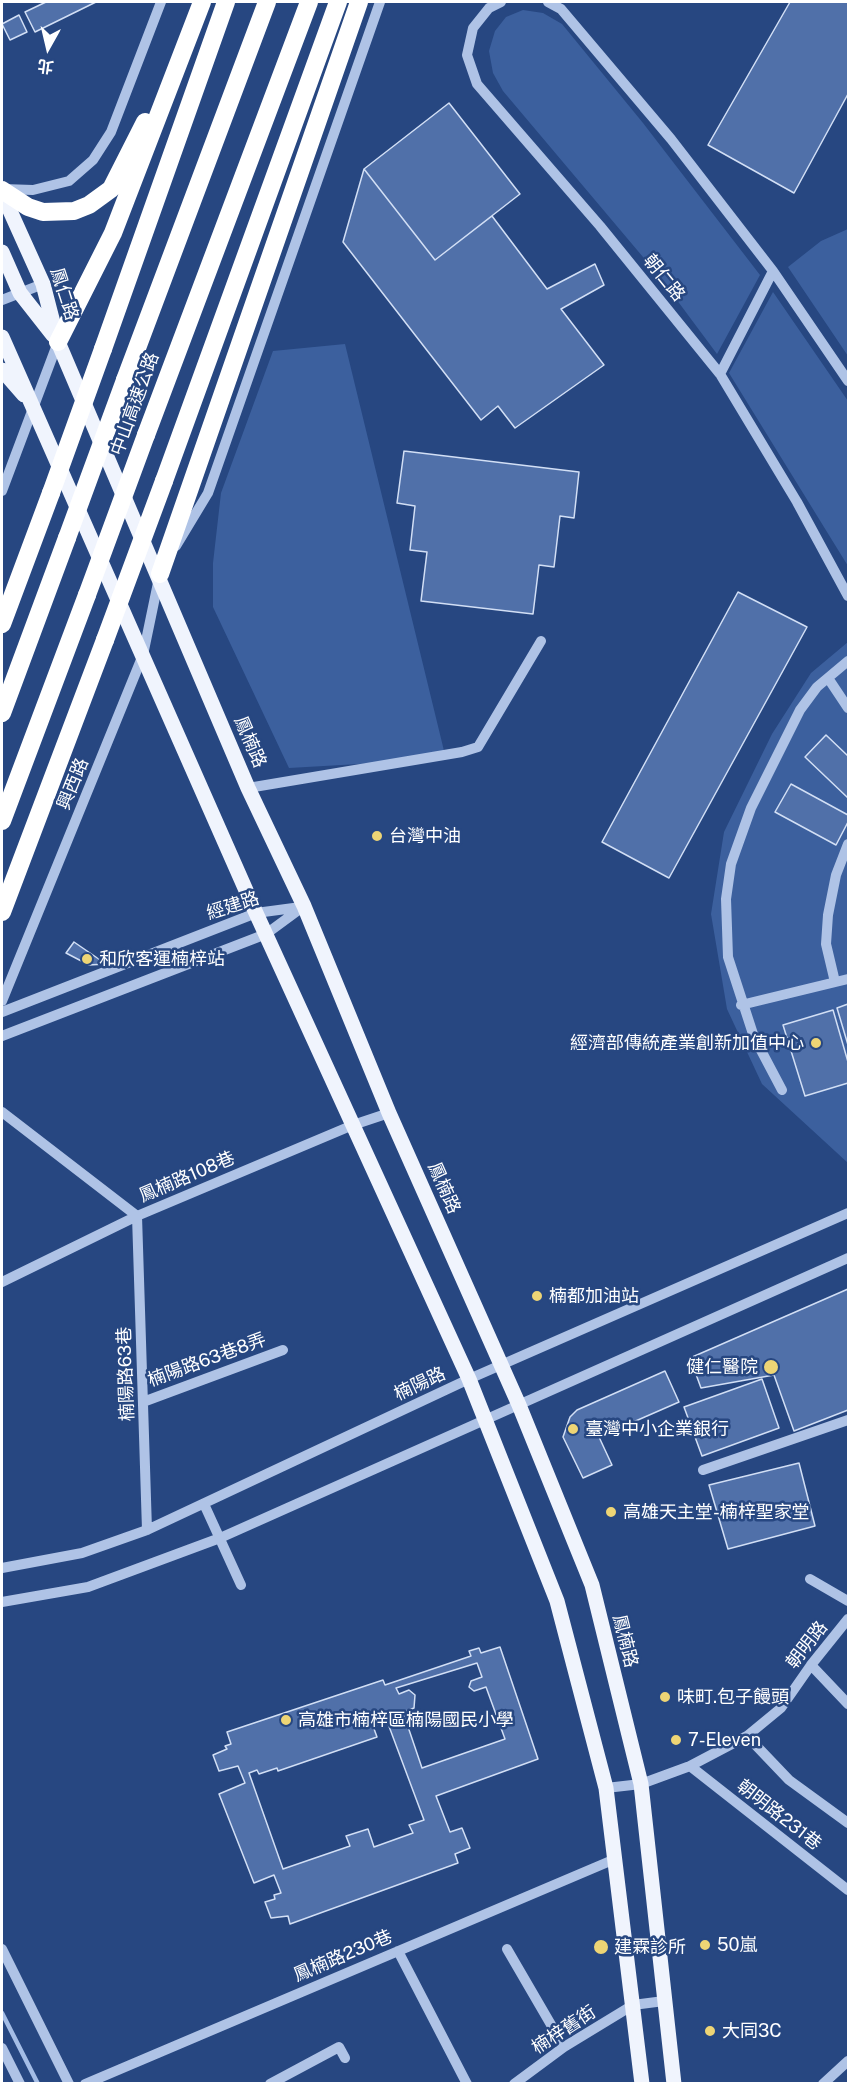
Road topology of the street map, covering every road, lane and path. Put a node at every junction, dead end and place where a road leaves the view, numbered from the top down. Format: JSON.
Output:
{"nodes":[{"id":1,"x":161,"y":2,"type":"edge"},
{"id":2,"x":226,"y":2,"type":"edge"},
{"id":3,"x":267,"y":2,"type":"edge"},
{"id":4,"x":309,"y":2,"type":"edge"},
{"id":5,"x":338,"y":2,"type":"edge"},
{"id":6,"x":359,"y":2,"type":"edge"},
{"id":7,"x":380,"y":2,"type":"edge"},
{"id":8,"x":501,"y":2,"type":"edge"},
{"id":9,"x":548,"y":2,"type":"edge"},
{"id":10,"x":200,"y":7,"type":"edge"},
{"id":11,"x":2,"y":191,"type":"edge"},
{"id":12,"x":2,"y":252,"type":"edge"},
{"id":13,"x":773,"y":272,"type":"junction"},
{"id":14,"x":43,"y":284,"type":"junction"},
{"id":15,"x":20,"y":293,"type":"junction"},
{"id":16,"x":2,"y":300,"type":"edge"},
{"id":17,"x":2,"y":337,"type":"edge"},
{"id":18,"x":58,"y":342,"type":"junction"},
{"id":19,"x":2,"y":370,"type":"edge"},
{"id":20,"x":720,"y":374,"type":"junction"},
{"id":21,"x":849,"y":381,"type":"edge"},
{"id":22,"x":34,"y":406,"type":"junction"},
{"id":23,"x":2,"y":491,"type":"edge"},
{"id":24,"x":159,"y":574,"type":"junction"},
{"id":25,"x":849,"y":596,"type":"edge"},
{"id":26,"x":2,"y":624,"type":"edge"},
{"id":27,"x":540,"y":641,"type":"dead end"},
{"id":28,"x":143,"y":655,"type":"junction"},
{"id":29,"x":849,"y":661,"type":"edge"},
{"id":30,"x":828,"y":678,"type":"junction"},
{"id":31,"x":849,"y":708,"type":"edge"},
{"id":32,"x":2,"y":713,"type":"edge"},
{"id":33,"x":248,"y":788,"type":"junction"},
{"id":34,"x":2,"y":821,"type":"edge"},
{"id":35,"x":849,"y":844,"type":"edge"},
{"id":36,"x":304,"y":906,"type":"junction"},
{"id":37,"x":2,"y":912,"type":"edge"},
{"id":38,"x":256,"y":913,"type":"junction"},
{"id":39,"x":266,"y":933,"type":"junction"},
{"id":40,"x":849,"y":979,"type":"edge"},
{"id":41,"x":835,"y":982,"type":"junction"},
{"id":42,"x":2,"y":1001,"type":"edge"},
{"id":43,"x":741,"y":1005,"type":"junction"},
{"id":44,"x":2,"y":1012,"type":"edge"},
{"id":45,"x":2,"y":1036,"type":"edge"},
{"id":46,"x":782,"y":1090,"type":"dead end"},
{"id":47,"x":2,"y":1112,"type":"edge"},
{"id":48,"x":389,"y":1113,"type":"junction"},
{"id":49,"x":353,"y":1125,"type":"junction"},
{"id":50,"x":849,"y":1213,"type":"edge"},
{"id":51,"x":137,"y":1216,"type":"junction"},
{"id":52,"x":849,"y":1258,"type":"edge"},
{"id":53,"x":2,"y":1282,"type":"edge"},
{"id":54,"x":283,"y":1350,"type":"dead end"},
{"id":55,"x":501,"y":1365,"type":"junction"},
{"id":56,"x":469,"y":1379,"type":"junction"},
{"id":57,"x":143,"y":1402,"type":"junction"},
{"id":58,"x":519,"y":1405,"type":"junction"},
{"id":59,"x":486,"y":1418,"type":"junction"},
{"id":60,"x":849,"y":1420,"type":"edge"},
{"id":61,"x":704,"y":1470,"type":"dead end"},
{"id":62,"x":204,"y":1504,"type":"junction"},
{"id":63,"x":147,"y":1530,"type":"junction"},
{"id":64,"x":220,"y":1538,"type":"junction"},
{"id":65,"x":2,"y":1568,"type":"edge"},
{"id":66,"x":810,"y":1579,"type":"dead end"},
{"id":67,"x":241,"y":1585,"type":"dead end"},
{"id":68,"x":849,"y":1600,"type":"edge"},
{"id":69,"x":2,"y":1602,"type":"edge"},
{"id":70,"x":849,"y":1619,"type":"edge"},
{"id":71,"x":811,"y":1665,"type":"junction"},
{"id":72,"x":849,"y":1704,"type":"edge"},
{"id":73,"x":747,"y":1736,"type":"junction"},
{"id":74,"x":690,"y":1766,"type":"junction"},
{"id":75,"x":640,"y":1784,"type":"junction"},
{"id":76,"x":606,"y":1788,"type":"junction"},
{"id":77,"x":849,"y":1823,"type":"edge"},
{"id":78,"x":615,"y":1859,"type":"junction"},
{"id":79,"x":849,"y":1890,"type":"edge"},
{"id":80,"x":2,"y":1948,"type":"edge"},
{"id":81,"x":507,"y":1949,"type":"dead end"},
{"id":82,"x":398,"y":1951,"type":"junction"},
{"id":83,"x":664,"y":2001,"type":"junction"},
{"id":84,"x":633,"y":2005,"type":"junction"},
{"id":85,"x":2,"y":2048,"type":"edge"},
{"id":86,"x":564,"y":2048,"type":"junction"},
{"id":87,"x":345,"y":2058,"type":"dead end"},
{"id":88,"x":849,"y":2061,"type":"edge"},
{"id":89,"x":290,"y":2080,"type":"edge"},
{"id":90,"x":20,"y":2084,"type":"edge"},
{"id":91,"x":69,"y":2084,"type":"edge"},
{"id":92,"x":85,"y":2084,"type":"edge"},
{"id":93,"x":270,"y":2084,"type":"edge"},
{"id":94,"x":467,"y":2084,"type":"edge"},
{"id":95,"x":514,"y":2084,"type":"edge"},
{"id":96,"x":642,"y":2084,"type":"edge"},
{"id":97,"x":674,"y":2084,"type":"edge"},
{"id":98,"x":823,"y":2084,"type":"edge"}],
"edges":[{"from":1,"to":11,"type":"street"},
{"from":2,"to":26,"type":"highway","bridge":true},
{"from":3,"to":32,"type":"highway","name":"中山高速公路","bridge":true},
{"from":4,"to":34,"type":"highway","name":"中山高速公路","bridge":true},
{"from":5,"to":37,"type":"highway","bridge":true},
{"from":6,"to":24,"type":"highway"},
{"from":7,"to":24,"type":"street","name":"興西路"},
{"from":8,"to":20,"type":"street","name":"朝仁路"},
{"from":9,"to":13,"type":"street"},
{"from":10,"to":11,"type":"highway"},
{"from":10,"to":18,"type":"highway"},
{"from":11,"to":14,"type":"main road","name":"鳳仁路"},
{"from":12,"to":15,"type":"main road","name":"鳳仁路"},
{"from":13,"to":20,"type":"street"},
{"from":13,"to":21,"type":"street"},
{"from":14,"to":15,"type":"street"},
{"from":14,"to":18,"type":"main road","name":"鳳仁路"},
{"from":15,"to":16,"type":"street"},
{"from":15,"to":18,"type":"main road","name":"鳳仁路"},
{"from":17,"to":22,"type":"main road"},
{"from":18,"to":22,"type":"street"},
{"from":18,"to":24,"type":"main road","name":"鳳楠路"},
{"from":19,"to":22,"type":"main road"},
{"from":20,"to":25,"type":"street","name":"朝仁路"},
{"from":22,"to":23,"type":"street"},
{"from":22,"to":28,"type":"main road"},
{"from":24,"to":28,"type":"street","name":"興西路"},
{"from":24,"to":33,"type":"main road","name":"鳳楠路"},
{"from":27,"to":33,"type":"street"},
{"from":28,"to":38,"type":"main road"},
{"from":28,"to":42,"type":"street","name":"興西路"},
{"from":29,"to":30,"type":"street"},
{"from":30,"to":31,"type":"street"},
{"from":30,"to":43,"type":"street"},
{"from":33,"to":36,"type":"main road","name":"鳳楠路"},
{"from":35,"to":41,"type":"street"},
{"from":36,"to":38,"type":"street","name":"經建路"},
{"from":36,"to":39,"type":"street","name":"經建路"},
{"from":36,"to":48,"type":"main road","name":"鳳楠路"},
{"from":38,"to":39,"type":"main road"},
{"from":38,"to":44,"type":"street","name":"經建路"},
{"from":39,"to":45,"type":"street","name":"經建路"},
{"from":39,"to":49,"type":"main road"},
{"from":40,"to":41,"type":"street"},
{"from":41,"to":43,"type":"street"},
{"from":43,"to":46,"type":"street"},
{"from":47,"to":51,"type":"street"},
{"from":48,"to":49,"type":"street","name":"鳳楠路108巷"},
{"from":48,"to":55,"type":"main road","name":"鳳楠路"},
{"from":49,"to":51,"type":"street","name":"鳳楠路108巷"},
{"from":49,"to":56,"type":"main road"},
{"from":50,"to":55,"type":"street","name":"楠陽路"},
{"from":51,"to":53,"type":"street","name":"鳳楠路108巷"},
{"from":51,"to":57,"type":"street","name":"楠陽路63巷"},
{"from":52,"to":58,"type":"street"},
{"from":54,"to":57,"type":"street","name":"楠陽路63巷8弄"},
{"from":55,"to":56,"type":"street","name":"楠陽路"},
{"from":55,"to":58,"type":"main road","name":"鳳楠路"},
{"from":56,"to":59,"type":"main road"},
{"from":56,"to":62,"type":"street","name":"楠陽路"},
{"from":57,"to":63,"type":"street","name":"楠陽路63巷"},
{"from":58,"to":59,"type":"street"},
{"from":58,"to":75,"type":"main road","name":"鳳楠路"},
{"from":59,"to":64,"type":"street"},
{"from":59,"to":76,"type":"main road"},
{"from":60,"to":61,"type":"street"},
{"from":62,"to":63,"type":"street","name":"楠陽路"},
{"from":62,"to":64,"type":"street"},
{"from":63,"to":65,"type":"street","name":"楠陽路"},
{"from":64,"to":67,"type":"street"},
{"from":64,"to":69,"type":"street"},
{"from":66,"to":68,"type":"street"},
{"from":70,"to":71,"type":"street","name":"朝明路"},
{"from":71,"to":72,"type":"street"},
{"from":71,"to":73,"type":"street","name":"朝明路"},
{"from":73,"to":74,"type":"street","name":"朝明路"},
{"from":73,"to":77,"type":"street"},
{"from":74,"to":75,"type":"street","name":"朝明路"},
{"from":74,"to":79,"type":"street","name":"朝明路231巷"},
{"from":75,"to":76,"type":"street","name":"朝明路"},
{"from":75,"to":83,"type":"main road","name":"鳳楠路"},
{"from":76,"to":78,"type":"main road"},
{"from":78,"to":82,"type":"street","name":"鳳楠路230巷"},
{"from":78,"to":84,"type":"main road"},
{"from":80,"to":91,"type":"street"},
{"from":81,"to":86,"type":"street"},
{"from":82,"to":92,"type":"street","name":"鳳楠路230巷"},
{"from":82,"to":94,"type":"street"},
{"from":83,"to":84,"type":"street"},
{"from":83,"to":97,"type":"main road","name":"鳳楠路"},
{"from":84,"to":86,"type":"street","name":"楠梓舊街"},
{"from":84,"to":96,"type":"main road"},
{"from":85,"to":90,"type":"street"},
{"from":86,"to":95,"type":"street","name":"楠梓舊街"},
{"from":87,"to":89,"type":"street"},
{"from":88,"to":98,"type":"street"},
{"from":89,"to":93,"type":"street"}]}
